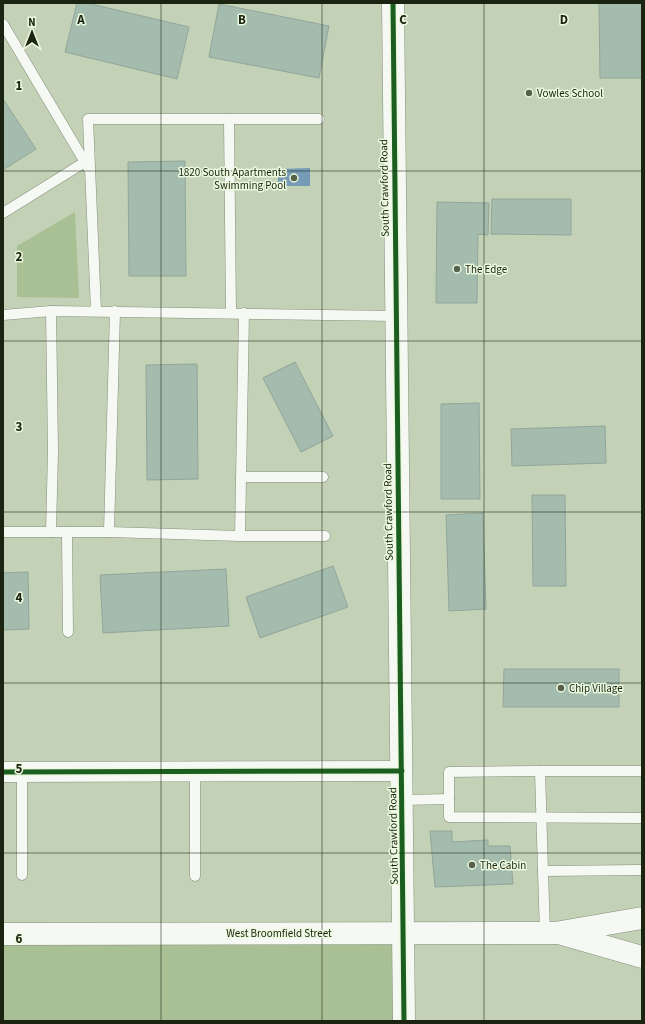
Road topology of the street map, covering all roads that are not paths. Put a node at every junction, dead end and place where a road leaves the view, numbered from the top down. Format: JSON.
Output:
{"nodes":[{"id":1,"x":393,"y":3,"type":"edge"},
{"id":2,"x":3,"y":24,"type":"edge"},
{"id":3,"x":229,"y":119,"type":"junction"},
{"id":4,"x":319,"y":119,"type":"dead end"},
{"id":5,"x":88,"y":166,"type":"junction"},
{"id":6,"x":3,"y":213,"type":"edge"},
{"id":7,"x":51,"y":311,"type":"junction"},
{"id":8,"x":96,"y":311,"type":"junction"},
{"id":9,"x":115,"y":311,"type":"junction"},
{"id":10,"x":231,"y":313,"type":"junction"},
{"id":11,"x":244,"y":313,"type":"junction"},
{"id":12,"x":3,"y":315,"type":"edge"},
{"id":13,"x":396,"y":316,"type":"junction"},
{"id":14,"x":241,"y":477,"type":"junction"},
{"id":15,"x":323,"y":477,"type":"dead end"},
{"id":16,"x":3,"y":532,"type":"edge"},
{"id":17,"x":51,"y":532,"type":"junction"},
{"id":18,"x":67,"y":532,"type":"junction"},
{"id":19,"x":109,"y":532,"type":"junction"},
{"id":20,"x":240,"y":536,"type":"junction"},
{"id":21,"x":324,"y":536,"type":"dead end"},
{"id":22,"x":68,"y":632,"type":"dead end"},
{"id":23,"x":402,"y":771,"type":"junction"},
{"id":24,"x":540,"y":771,"type":"junction"},
{"id":25,"x":642,"y":771,"type":"edge"},
{"id":26,"x":12,"y":772,"type":"edge"},
{"id":27,"x":195,"y":772,"type":"junction"},
{"id":28,"x":449,"y":798,"type":"junction"},
{"id":29,"x":403,"y":800,"type":"junction"},
{"id":30,"x":541,"y":818,"type":"junction"},
{"id":31,"x":642,"y":818,"type":"edge"},
{"id":32,"x":642,"y":870,"type":"edge"},
{"id":33,"x":543,"y":871,"type":"junction"},
{"id":34,"x":22,"y":874,"type":"dead end"},
{"id":35,"x":195,"y":876,"type":"dead end"},
{"id":36,"x":642,"y":918,"type":"edge"},
{"id":37,"x":404,"y":932,"type":"junction"},
{"id":38,"x":550,"y":933,"type":"junction"},
{"id":39,"x":3,"y":934,"type":"edge"},
{"id":40,"x":642,"y":957,"type":"edge"},
{"id":41,"x":404,"y":1021,"type":"edge"}],
"edges":[{"from":1,"to":13,"type":"street","name":"South Crawford Road"},
{"from":2,"to":5,"type":"lane"},
{"from":3,"to":4,"type":"lane"},
{"from":3,"to":5,"type":"lane"},
{"from":3,"to":10,"type":"lane"},
{"from":5,"to":6,"type":"lane"},
{"from":5,"to":8,"type":"lane"},
{"from":7,"to":8,"type":"lane"},
{"from":7,"to":12,"type":"lane"},
{"from":7,"to":17,"type":"lane"},
{"from":8,"to":9,"type":"lane"},
{"from":9,"to":10,"type":"lane"},
{"from":9,"to":19,"type":"lane"},
{"from":10,"to":11,"type":"lane"},
{"from":11,"to":13,"type":"lane"},
{"from":11,"to":14,"type":"lane"},
{"from":13,"to":23,"type":"street","name":"South Crawford Road"},
{"from":14,"to":15,"type":"lane"},
{"from":14,"to":20,"type":"lane"},
{"from":16,"to":17,"type":"lane"},
{"from":17,"to":18,"type":"lane"},
{"from":18,"to":19,"type":"lane"},
{"from":18,"to":22,"type":"lane"},
{"from":19,"to":20,"type":"lane"},
{"from":20,"to":21,"type":"lane"},
{"from":23,"to":27,"type":"street"},
{"from":23,"to":29,"type":"street","name":"South Crawford Road"},
{"from":24,"to":25,"type":"lane"},
{"from":24,"to":28,"type":"lane"},
{"from":24,"to":30,"type":"lane"},
{"from":26,"to":27,"type":"street"},
{"from":26,"to":34,"type":"lane"},
{"from":27,"to":35,"type":"lane"},
{"from":28,"to":29,"type":"lane"},
{"from":28,"to":30,"type":"lane"},
{"from":29,"to":37,"type":"street","name":"South Crawford Road"},
{"from":30,"to":31,"type":"lane"},
{"from":30,"to":33,"type":"lane"},
{"from":32,"to":33,"type":"lane"},
{"from":33,"to":38,"type":"lane"},
{"from":36,"to":38,"type":"street","name":"West Broomfield Street"},
{"from":37,"to":38,"type":"street","name":"West Broomfield Street"},
{"from":37,"to":39,"type":"street","name":"West Broomfield Street"},
{"from":37,"to":41,"type":"street","name":"South Crawford Road"},
{"from":38,"to":40,"type":"street","name":"West Broomfield Street"}]}
